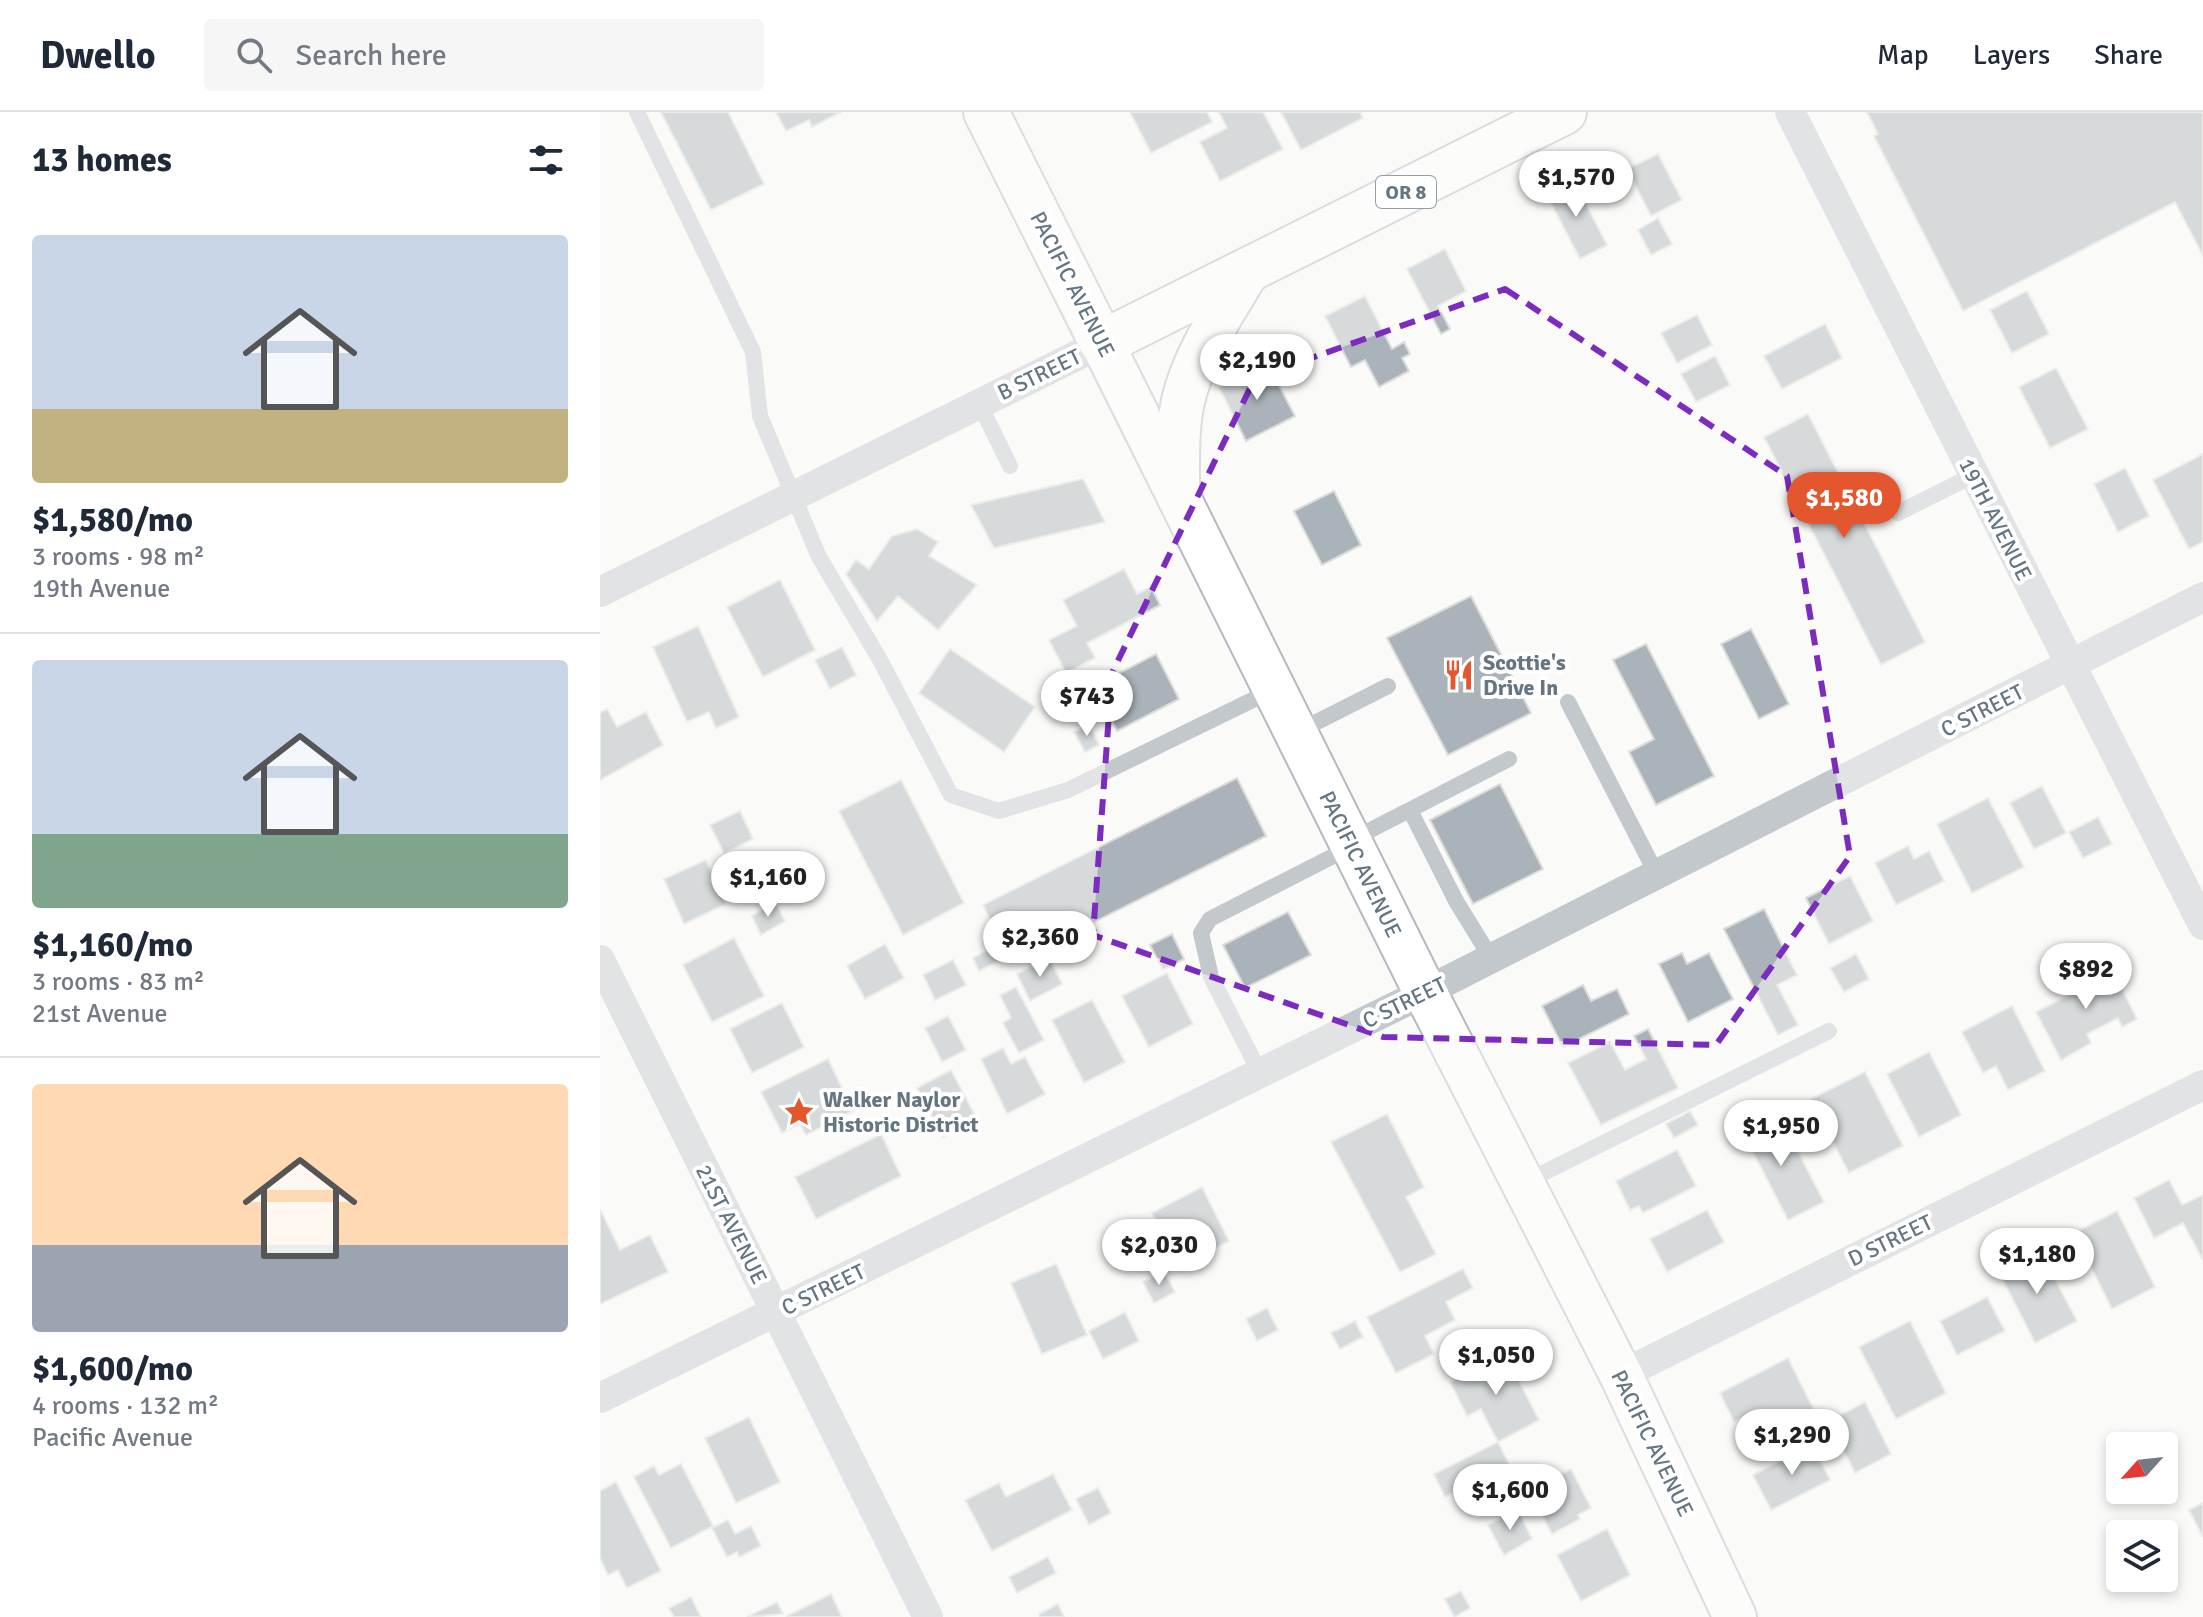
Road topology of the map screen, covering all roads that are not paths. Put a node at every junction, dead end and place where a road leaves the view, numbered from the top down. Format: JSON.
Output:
{"nodes":[{"id":1,"x":637,"y":112,"type":"edge"},
{"id":2,"x":986,"y":112,"type":"edge"},
{"id":3,"x":1564,"y":112,"type":"edge"},
{"id":4,"x":1790,"y":112,"type":"edge"},
{"id":5,"x":1248,"y":271,"type":"junction"},
{"id":6,"x":1102,"y":343,"type":"junction"},
{"id":7,"x":979,"y":403,"type":"junction"},
{"id":8,"x":1010,"y":466,"type":"dead end"},
{"id":9,"x":1974,"y":475,"type":"junction"},
{"id":10,"x":1177,"y":494,"type":"junction"},
{"id":11,"x":792,"y":496,"type":"junction"},
{"id":12,"x":1898,"y":513,"type":"dead end"},
{"id":13,"x":600,"y":592,"type":"edge"},
{"id":14,"x":2203,"y":597,"type":"edge"},
{"id":15,"x":2071,"y":666,"type":"junction"},
{"id":16,"x":1388,"y":686,"type":"dead end"},
{"id":17,"x":1275,"y":690,"type":"junction"},
{"id":18,"x":1568,"y":702,"type":"dead end"},
{"id":19,"x":1296,"y":733,"type":"junction"},
{"id":20,"x":1509,"y":759,"type":"dead end"},
{"id":21,"x":1410,"y":810,"type":"junction"},
{"id":22,"x":1351,"y":843,"type":"junction"},
{"id":23,"x":1657,"y":875,"type":"junction"},
{"id":24,"x":2203,"y":925,"type":"edge"},
{"id":25,"x":1491,"y":958,"type":"junction"},
{"id":26,"x":600,"y":960,"type":"edge"},
{"id":27,"x":1425,"y":992,"type":"junction"},
{"id":28,"x":1829,"y":1031,"type":"dead end"},
{"id":29,"x":1260,"y":1073,"type":"junction"},
{"id":30,"x":2203,"y":1085,"type":"edge"},
{"id":31,"x":1523,"y":1183,"type":"junction"},
{"id":32,"x":776,"y":1313,"type":"junction"},
{"id":33,"x":1621,"y":1375,"type":"junction"},
{"id":34,"x":600,"y":1398,"type":"edge"},
{"id":35,"x":928,"y":1617,"type":"edge"},
{"id":36,"x":1735,"y":1617,"type":"edge"}],
"edges":[{"from":1,"to":11,"type":"lane"},
{"from":2,"to":6,"type":"main road","name":"PACIFIC AVENUE"},
{"from":3,"to":5,"type":"main road","name":"B STREET","number":"OR 8"},
{"from":4,"to":9,"type":"street","name":"19TH AVENUE"},
{"from":5,"to":6,"type":"main road","name":"B STREET"},
{"from":5,"to":10,"type":"main road"},
{"from":6,"to":7,"type":"street","name":"B STREET"},
{"from":6,"to":10,"type":"main road","name":"PACIFIC AVENUE"},
{"from":7,"to":8,"type":"lane"},
{"from":7,"to":11,"type":"street","name":"B STREET"},
{"from":9,"to":12,"type":"lane"},
{"from":9,"to":15,"type":"street","name":"19TH AVENUE"},
{"from":10,"to":17,"type":"main road","name":"PACIFIC AVENUE"},
{"from":11,"to":13,"type":"street","name":"B STREET"},
{"from":11,"to":17,"type":"lane"},
{"from":14,"to":15,"type":"street","name":"C STREET"},
{"from":15,"to":23,"type":"street","name":"C STREET"},
{"from":15,"to":24,"type":"street","name":"19TH AVENUE"},
{"from":16,"to":19,"type":"lane"},
{"from":17,"to":19,"type":"main road","name":"PACIFIC AVENUE"},
{"from":18,"to":23,"type":"lane"},
{"from":19,"to":22,"type":"main road","name":"PACIFIC AVENUE"},
{"from":20,"to":21,"type":"lane"},
{"from":21,"to":22,"type":"lane"},
{"from":21,"to":25,"type":"lane"},
{"from":22,"to":27,"type":"main road","name":"PACIFIC AVENUE"},
{"from":22,"to":29,"type":"lane"},
{"from":23,"to":25,"type":"street","name":"C STREET"},
{"from":25,"to":27,"type":"street","name":"C STREET"},
{"from":26,"to":32,"type":"street","name":"21ST AVENUE"},
{"from":27,"to":29,"type":"street","name":"C STREET"},
{"from":27,"to":31,"type":"main road","name":"PACIFIC AVENUE"},
{"from":28,"to":31,"type":"lane"},
{"from":29,"to":32,"type":"street","name":"C STREET"},
{"from":30,"to":33,"type":"street","name":"D STREET"},
{"from":31,"to":33,"type":"main road","name":"PACIFIC AVENUE"},
{"from":32,"to":34,"type":"street","name":"C STREET"},
{"from":32,"to":35,"type":"street","name":"21ST AVENUE"},
{"from":33,"to":36,"type":"main road","name":"PACIFIC AVENUE"}]}
